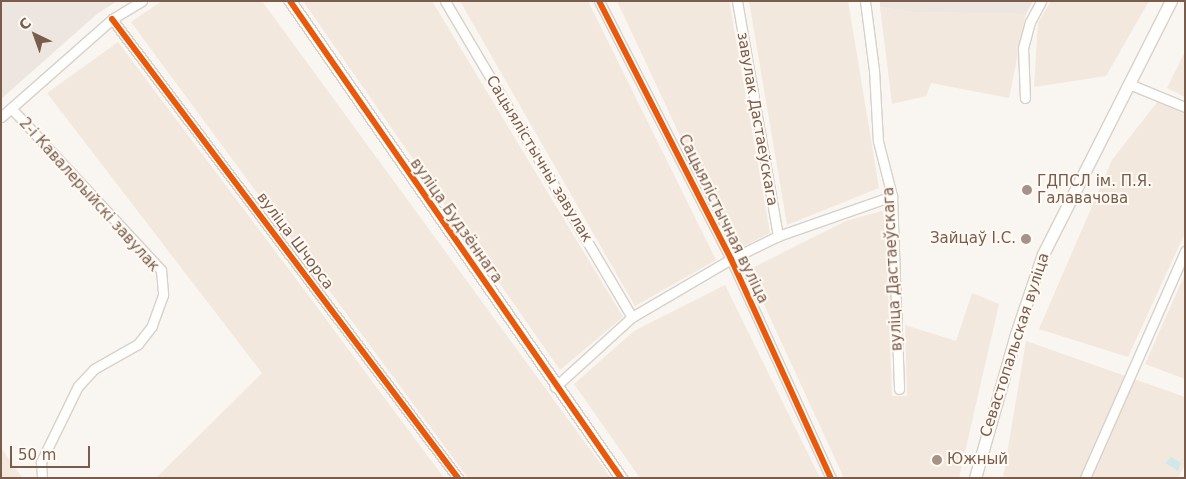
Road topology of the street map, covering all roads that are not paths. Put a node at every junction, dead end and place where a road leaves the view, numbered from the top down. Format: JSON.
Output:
{"nodes":[{"id":1,"x":142,"y":1,"type":"edge"},
{"id":2,"x":290,"y":1,"type":"edge"},
{"id":3,"x":445,"y":1,"type":"edge"},
{"id":4,"x":599,"y":1,"type":"edge"},
{"id":5,"x":737,"y":1,"type":"edge"},
{"id":6,"x":865,"y":1,"type":"edge"},
{"id":7,"x":1041,"y":1,"type":"edge"},
{"id":8,"x":1171,"y":1,"type":"edge"},
{"id":9,"x":112,"y":19,"type":"junction"},
{"id":10,"x":1129,"y":84,"type":"junction"},
{"id":11,"x":1025,"y":98,"type":"dead end"},
{"id":12,"x":1185,"y":107,"type":"edge"},
{"id":13,"x":10,"y":108,"type":"junction"},
{"id":14,"x":1,"y":117,"type":"edge"},
{"id":15,"x":892,"y":196,"type":"junction"},
{"id":16,"x":778,"y":236,"type":"junction"},
{"id":17,"x":1185,"y":251,"type":"edge"},
{"id":18,"x":731,"y":259,"type":"junction"},
{"id":19,"x":632,"y":317,"type":"junction"},
{"id":20,"x":555,"y":387,"type":"junction"},
{"id":21,"x":900,"y":389,"type":"dead end"},
{"id":22,"x":42,"y":478,"type":"edge"},
{"id":23,"x":458,"y":478,"type":"edge"},
{"id":24,"x":621,"y":478,"type":"edge"},
{"id":25,"x":831,"y":478,"type":"edge"},
{"id":26,"x":976,"y":478,"type":"edge"},
{"id":27,"x":1086,"y":478,"type":"edge"}],
"edges":[{"from":1,"to":9,"type":"street"},
{"from":2,"to":20,"type":"street","name":"вуліца Будзённага"},
{"from":3,"to":19,"type":"street","name":"Сацыялістычны завулак"},
{"from":4,"to":18,"type":"street","name":"Сацыялістычная вуліца"},
{"from":5,"to":16,"type":"street","name":"завулак Дастаеўскага"},
{"from":6,"to":15,"type":"street","name":"вуліца Дастаеўскага"},
{"from":7,"to":11,"type":"street"},
{"from":8,"to":10,"type":"street","name":"Севастопальская вуліца"},
{"from":9,"to":13,"type":"street"},
{"from":9,"to":23,"type":"street","name":"вуліца Шчорса"},
{"from":10,"to":12,"type":"street"},
{"from":10,"to":26,"type":"street","name":"Севастопальская вуліца"},
{"from":13,"to":14,"type":"street"},
{"from":13,"to":22,"type":"street","name":"2-і Кавалерыйскі завулак"},
{"from":15,"to":16,"type":"street"},
{"from":15,"to":21,"type":"street","name":"вуліца Дастаеўскага"},
{"from":16,"to":18,"type":"street"},
{"from":17,"to":27,"type":"street"},
{"from":18,"to":19,"type":"street"},
{"from":18,"to":25,"type":"street","name":"Сацыялістычная вуліца"},
{"from":19,"to":20,"type":"street"},
{"from":20,"to":24,"type":"street","name":"вуліца Будзённага"}]}
